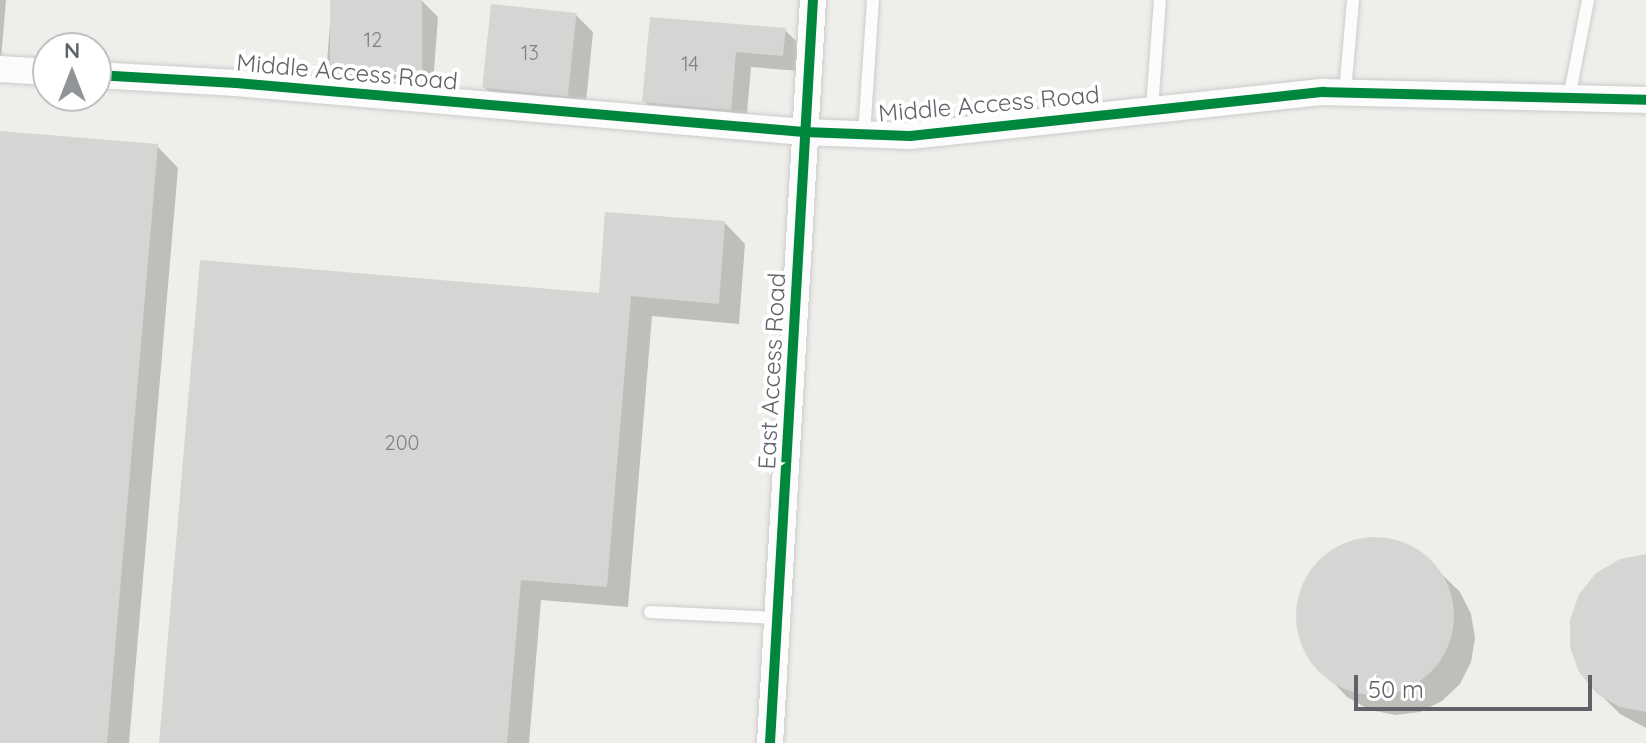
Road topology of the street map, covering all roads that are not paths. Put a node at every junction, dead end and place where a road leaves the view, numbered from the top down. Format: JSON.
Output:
{"nodes":[{"id":1,"x":813,"y":0,"type":"edge"},
{"id":2,"x":873,"y":0,"type":"edge"},
{"id":3,"x":1160,"y":0,"type":"edge"},
{"id":4,"x":1353,"y":0,"type":"edge"},
{"id":5,"x":1588,"y":0,"type":"edge"},
{"id":6,"x":0,"y":69,"type":"edge"},
{"id":7,"x":32,"y":71,"type":"edge"},
{"id":8,"x":112,"y":76,"type":"edge"},
{"id":9,"x":1345,"y":92,"type":"junction"},
{"id":10,"x":1569,"y":98,"type":"junction"},
{"id":11,"x":1646,"y":100,"type":"edge"},
{"id":12,"x":1152,"y":108,"type":"junction"},
{"id":13,"x":804,"y":132,"type":"junction"},
{"id":14,"x":864,"y":135,"type":"junction"},
{"id":15,"x":650,"y":612,"type":"dead end"},
{"id":16,"x":780,"y":618,"type":"junction"},
{"id":17,"x":770,"y":743,"type":"edge"}],
"edges":[{"from":1,"to":13,"type":"street","name":"East Access Road"},
{"from":2,"to":14,"type":"lane"},
{"from":3,"to":12,"type":"lane"},
{"from":4,"to":9,"type":"lane"},
{"from":5,"to":10,"type":"lane"},
{"from":6,"to":7,"type":"street"},
{"from":8,"to":13,"type":"street","name":"Middle Access Road"},
{"from":9,"to":10,"type":"street","name":"Middle Access Road"},
{"from":9,"to":12,"type":"street","name":"Middle Access Road"},
{"from":10,"to":11,"type":"street","name":"Middle Access Road"},
{"from":12,"to":14,"type":"street","name":"Middle Access Road"},
{"from":13,"to":14,"type":"street","name":"Middle Access Road"},
{"from":13,"to":16,"type":"street","name":"East Access Road"},
{"from":15,"to":16,"type":"lane"},
{"from":16,"to":17,"type":"street","name":"East Access Road"}]}
